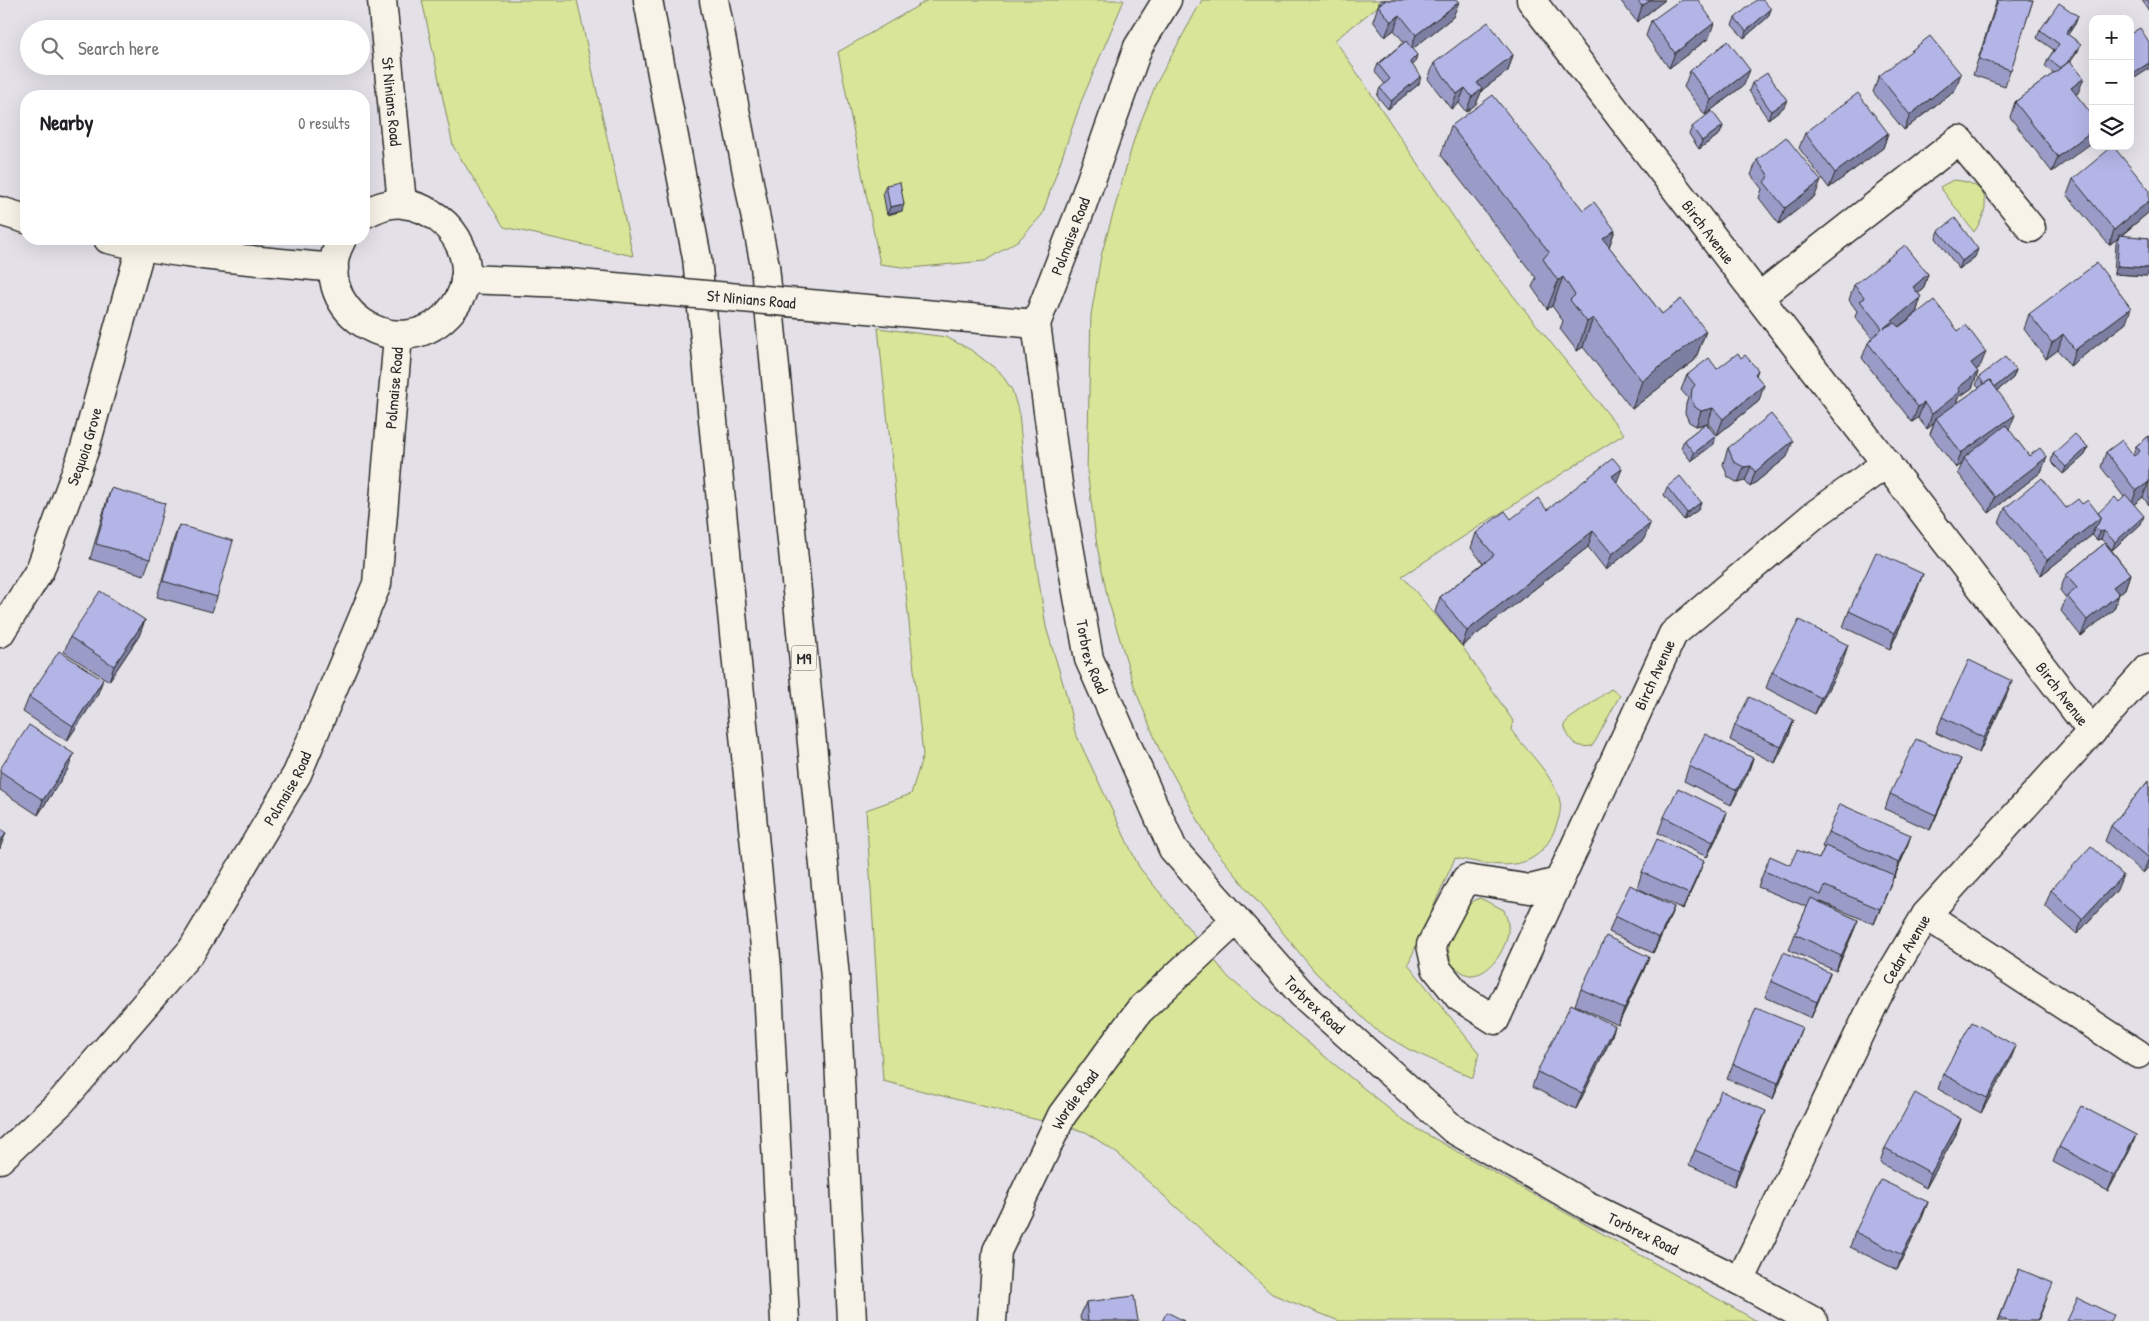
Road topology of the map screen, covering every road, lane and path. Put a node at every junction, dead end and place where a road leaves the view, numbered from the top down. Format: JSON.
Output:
{"nodes":[{"id":1,"x":382,"y":0,"type":"edge"},
{"id":2,"x":648,"y":0,"type":"edge"},
{"id":3,"x":714,"y":0,"type":"edge"},
{"id":4,"x":1167,"y":0,"type":"edge"},
{"id":5,"x":1531,"y":0,"type":"edge"},
{"id":6,"x":402,"y":203,"type":"junction"},
{"id":7,"x":0,"y":210,"type":"edge"},
{"id":8,"x":370,"y":211,"type":"edge"},
{"id":9,"x":20,"y":217,"type":"edge"},
{"id":10,"x":2031,"y":228,"type":"dead end"},
{"id":11,"x":133,"y":245,"type":"edge"},
{"id":12,"x":338,"y":245,"type":"edge"},
{"id":13,"x":141,"y":247,"type":"junction"},
{"id":14,"x":334,"y":268,"type":"junction"},
{"id":15,"x":465,"y":279,"type":"junction"},
{"id":16,"x":1759,"y":297,"type":"junction"},
{"id":17,"x":1036,"y":324,"type":"junction"},
{"id":18,"x":398,"y":336,"type":"junction"},
{"id":19,"x":1887,"y":463,"type":"junction"},
{"id":20,"x":1058,"y":484,"type":"joint"},
{"id":21,"x":0,"y":634,"type":"edge"},
{"id":22,"x":2149,"y":668,"type":"edge"},
{"id":23,"x":2092,"y":732,"type":"junction"},
{"id":24,"x":1558,"y":882,"type":"junction"},
{"id":25,"x":1926,"y":915,"type":"junction"},
{"id":26,"x":1235,"y":921,"type":"junction"},
{"id":27,"x":2138,"y":1054,"type":"dead end"},
{"id":28,"x":0,"y":1159,"type":"edge"},
{"id":29,"x":1740,"y":1281,"type":"junction"},
{"id":30,"x":785,"y":1321,"type":"edge"},
{"id":31,"x":852,"y":1321,"type":"edge"},
{"id":32,"x":992,"y":1321,"type":"edge"},
{"id":33,"x":1813,"y":1321,"type":"edge"}],
"edges":[{"from":1,"to":6,"type":"main road","name":"St Ninians Road"},
{"from":2,"to":30,"type":"main road"},
{"from":3,"to":31,"type":"main road","number":"M9"},
{"from":4,"to":17,"type":"main road","name":"Polmaise Road"},
{"from":5,"to":16,"type":"main road","name":"Birch Avenue"},
{"from":6,"to":8,"type":"main road"},
{"from":6,"to":15,"type":"main road"},
{"from":7,"to":9,"type":"main road"},
{"from":10,"to":16,"type":"main road"},
{"from":11,"to":13,"type":"main road"},
{"from":12,"to":14,"type":"main road"},
{"from":13,"to":14,"type":"main road"},
{"from":13,"to":21,"type":"main road","name":"Sequoia Grove"},
{"from":14,"to":18,"type":"main road"},
{"from":15,"to":17,"type":"main road","name":"St Ninians Road","bridge":true},
{"from":15,"to":18,"type":"main road"},
{"from":16,"to":19,"type":"main road","name":"Birch Avenue"},
{"from":17,"to":20,"type":"main road","name":"Polmaise Road"},
{"from":18,"to":28,"type":"main road","name":"Polmaise Road"},
{"from":19,"to":23,"type":"main road","name":"Birch Avenue"},
{"from":19,"to":24,"type":"main road","name":"Birch Avenue"},
{"from":20,"to":26,"type":"main road","name":"Torbrex Road"},
{"from":22,"to":23,"type":"main road","name":"Cedar Avenue"},
{"from":23,"to":25,"type":"main road","name":"Cedar Avenue"},
{"from":24,"to":24,"type":"main road","name":"Birch Avenue"},
{"from":25,"to":27,"type":"main road"},
{"from":25,"to":29,"type":"main road","name":"Cedar Avenue"},
{"from":26,"to":29,"type":"main road","name":"Torbrex Road"},
{"from":26,"to":32,"type":"main road","name":"Wordie Road"},
{"from":29,"to":33,"type":"main road","name":"Torbrex Road"}]}
